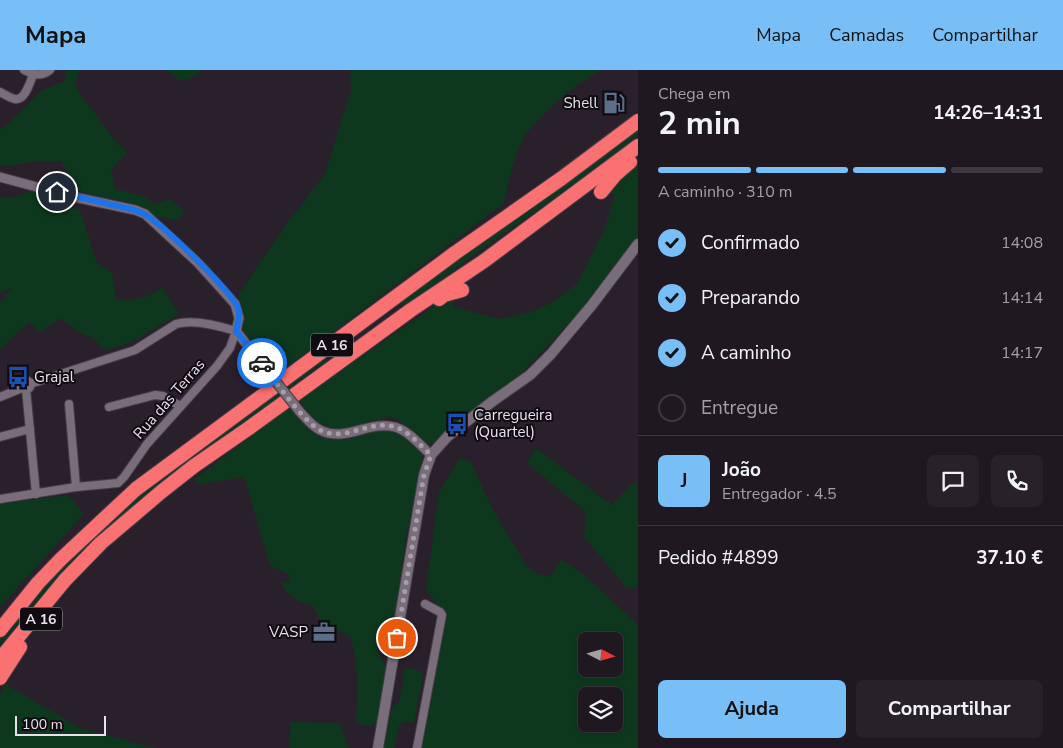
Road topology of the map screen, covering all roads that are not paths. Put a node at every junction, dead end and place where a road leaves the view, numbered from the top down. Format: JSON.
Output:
{"nodes":[{"id":1,"x":24,"y":70,"type":"edge"},
{"id":2,"x":50,"y":70,"type":"edge"},
{"id":3,"x":34,"y":75,"type":"junction"},
{"id":4,"x":0,"y":92,"type":"edge"},
{"id":5,"x":638,"y":121,"type":"edge"},
{"id":6,"x":638,"y":146,"type":"edge"},
{"id":7,"x":638,"y":153,"type":"edge"},
{"id":8,"x":0,"y":177,"type":"edge"},
{"id":9,"x":601,"y":192,"type":"dead end"},
{"id":10,"x":514,"y":202,"type":"dead end"},
{"id":11,"x":638,"y":244,"type":"edge"},
{"id":12,"x":455,"y":253,"type":"junction"},
{"id":13,"x":462,"y":290,"type":"dead end"},
{"id":14,"x":411,"y":310,"type":"junction"},
{"id":15,"x":236,"y":331,"type":"junction"},
{"id":16,"x":26,"y":387,"type":"junction"},
{"id":17,"x":0,"y":397,"type":"edge"},
{"id":18,"x":69,"y":404,"type":"dead end"},
{"id":19,"x":180,"y":406,"type":"junction"},
{"id":20,"x":109,"y":407,"type":"dead end"},
{"id":21,"x":30,"y":429,"type":"junction"},
{"id":22,"x":0,"y":437,"type":"edge"},
{"id":23,"x":431,"y":455,"type":"junction"},
{"id":24,"x":76,"y":487,"type":"junction"},
{"id":25,"x":36,"y":494,"type":"junction"},
{"id":26,"x":0,"y":499,"type":"edge"},
{"id":27,"x":82,"y":562,"type":"junction"},
{"id":28,"x":38,"y":583,"type":"junction"},
{"id":29,"x":425,"y":604,"type":"dead end"},
{"id":30,"x":0,"y":618,"type":"edge"},
{"id":31,"x":0,"y":630,"type":"edge"},
{"id":32,"x":0,"y":659,"type":"edge"},
{"id":33,"x":0,"y":678,"type":"edge"},
{"id":34,"x":378,"y":748,"type":"edge"},
{"id":35,"x":417,"y":748,"type":"edge"}],
"edges":[{"from":1,"to":3,"type":"street"},
{"from":2,"to":3,"type":"street"},
{"from":3,"to":4,"type":"street"},
{"from":5,"to":12,"type":"highway","number":"A 16"},
{"from":6,"to":14,"type":"highway","number":"A 16"},
{"from":7,"to":9,"type":"highway"},
{"from":8,"to":15,"type":"street"},
{"from":10,"to":12,"type":"highway"},
{"from":11,"to":23,"type":"main road"},
{"from":12,"to":28,"type":"highway","number":"A 16"},
{"from":13,"to":14,"type":"highway"},
{"from":14,"to":27,"type":"highway","number":"A 16"},
{"from":15,"to":16,"type":"street"},
{"from":15,"to":19,"type":"street","name":"Rua das Terras"},
{"from":15,"to":23,"type":"street","bridge":true},
{"from":16,"to":17,"type":"street"},
{"from":16,"to":21,"type":"street"},
{"from":18,"to":24,"type":"street"},
{"from":19,"to":20,"type":"street"},
{"from":19,"to":24,"type":"street","name":"Rua das Terras"},
{"from":21,"to":22,"type":"street"},
{"from":21,"to":25,"type":"street"},
{"from":23,"to":34,"type":"main road"},
{"from":24,"to":25,"type":"street"},
{"from":25,"to":26,"type":"street"},
{"from":27,"to":32,"type":"highway","number":"A 16"},
{"from":27,"to":33,"type":"highway","number":"A 16"},
{"from":28,"to":30,"type":"highway","number":"A 16"},
{"from":28,"to":31,"type":"highway","number":"A 16"},
{"from":29,"to":35,"type":"street"}]}
